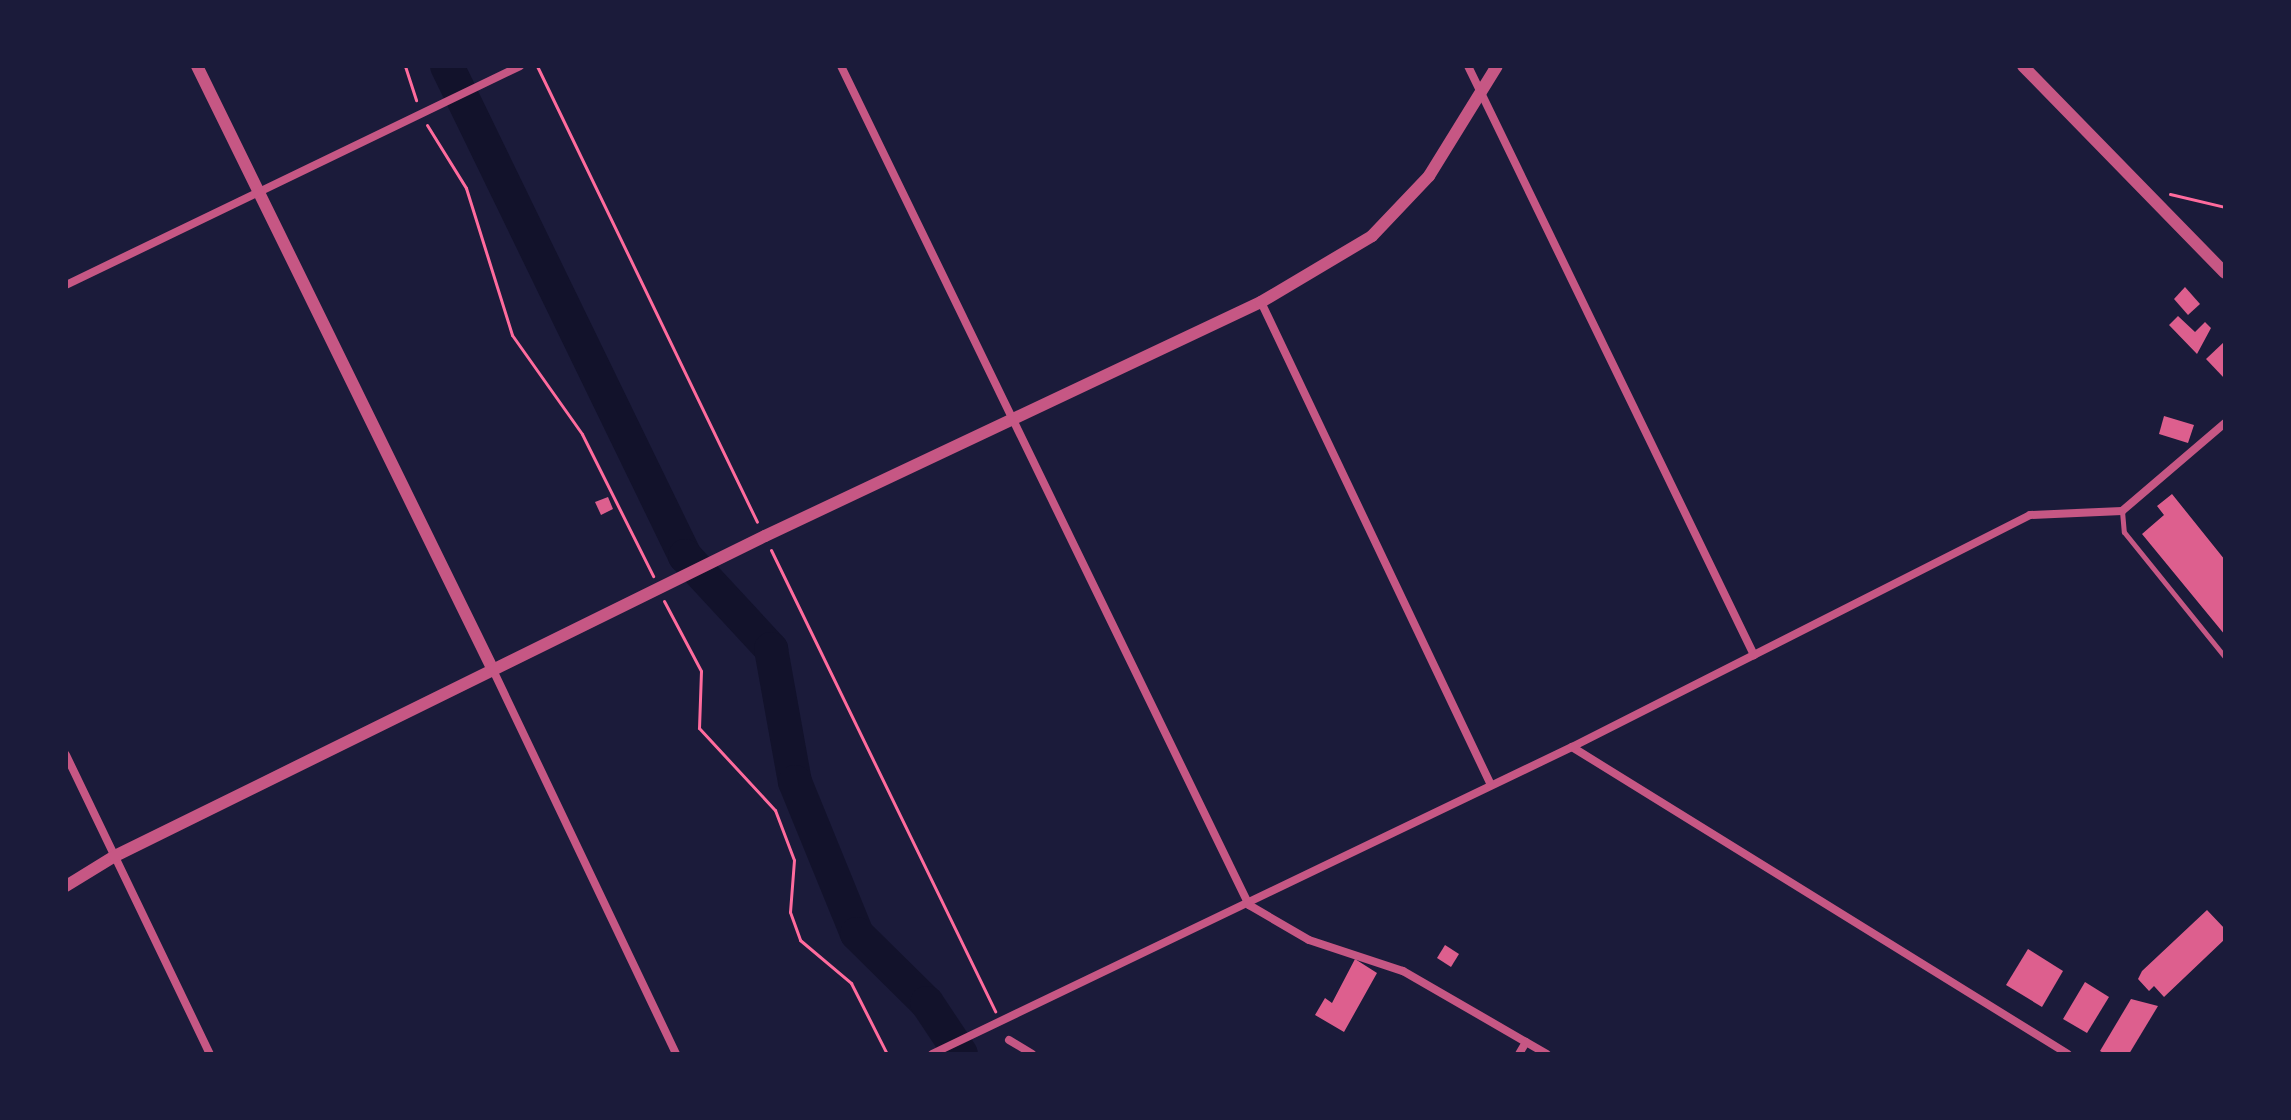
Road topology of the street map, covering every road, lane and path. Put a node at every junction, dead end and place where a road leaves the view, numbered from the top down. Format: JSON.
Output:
{"nodes":[{"id":1,"x":197,"y":66,"type":"edge"},
{"id":2,"x":405,"y":66,"type":"edge"},
{"id":3,"x":520,"y":66,"type":"edge"},
{"id":4,"x":537,"y":66,"type":"edge"},
{"id":5,"x":841,"y":66,"type":"edge"},
{"id":6,"x":1468,"y":66,"type":"edge"},
{"id":7,"x":1497,"y":66,"type":"edge"},
{"id":8,"x":2023,"y":66,"type":"edge"},
{"id":9,"x":1483,"y":97,"type":"junction"},
{"id":10,"x":420,"y":114,"type":"junction"},
{"id":11,"x":2141,"y":187,"type":"junction"},
{"id":12,"x":259,"y":192,"type":"junction"},
{"id":13,"x":2225,"y":207,"type":"edge"},
{"id":14,"x":2225,"y":273,"type":"edge"},
{"id":15,"x":66,"y":285,"type":"edge"},
{"id":16,"x":1261,"y":302,"type":"junction"},
{"id":17,"x":1015,"y":420,"type":"junction"},
{"id":18,"x":2225,"y":423,"type":"edge"},
{"id":19,"x":2122,"y":511,"type":"junction"},
{"id":20,"x":765,"y":536,"type":"junction"},
{"id":21,"x":659,"y":593,"type":"junction"},
{"id":22,"x":1754,"y":655,"type":"junction"},
{"id":23,"x":2225,"y":657,"type":"edge"},
{"id":24,"x":493,"y":670,"type":"junction"},
{"id":25,"x":1572,"y":747,"type":"junction"},
{"id":26,"x":66,"y":755,"type":"edge"},
{"id":27,"x":1491,"y":785,"type":"junction"},
{"id":28,"x":115,"y":856,"type":"junction"},
{"id":29,"x":66,"y":886,"type":"edge"},
{"id":30,"x":1249,"y":905,"type":"junction"},
{"id":31,"x":1001,"y":1021,"type":"junction"},
{"id":32,"x":1009,"y":1040,"type":"dead end"},
{"id":33,"x":1526,"y":1042,"type":"junction"},
{"id":34,"x":210,"y":1054,"type":"edge"},
{"id":35,"x":676,"y":1054,"type":"edge"},
{"id":36,"x":887,"y":1054,"type":"edge"},
{"id":37,"x":932,"y":1054,"type":"edge"},
{"id":38,"x":1032,"y":1054,"type":"edge"},
{"id":39,"x":1519,"y":1054,"type":"edge"},
{"id":40,"x":1547,"y":1054,"type":"edge"},
{"id":41,"x":2068,"y":1054,"type":"edge"}],
"edges":[{"from":1,"to":12,"type":"street"},
{"from":2,"to":10,"type":"path"},
{"from":3,"to":10,"type":"street"},
{"from":4,"to":20,"type":"path"},
{"from":5,"to":17,"type":"street"},
{"from":6,"to":9,"type":"street"},
{"from":7,"to":9,"type":"street"},
{"from":8,"to":11,"type":"street"},
{"from":9,"to":16,"type":"street"},
{"from":9,"to":22,"type":"street"},
{"from":10,"to":12,"type":"street"},
{"from":10,"to":21,"type":"path"},
{"from":11,"to":13,"type":"path"},
{"from":11,"to":14,"type":"street"},
{"from":12,"to":15,"type":"street"},
{"from":12,"to":24,"type":"street"},
{"from":16,"to":17,"type":"street"},
{"from":16,"to":27,"type":"street"},
{"from":17,"to":20,"type":"street"},
{"from":17,"to":30,"type":"street"},
{"from":18,"to":19,"type":"street"},
{"from":19,"to":22,"type":"street"},
{"from":19,"to":23,"type":"lane"},
{"from":20,"to":21,"type":"street"},
{"from":20,"to":31,"type":"path"},
{"from":21,"to":24,"type":"street"},
{"from":21,"to":36,"type":"path"},
{"from":22,"to":25,"type":"street"},
{"from":24,"to":28,"type":"street"},
{"from":24,"to":35,"type":"street"},
{"from":25,"to":27,"type":"street"},
{"from":25,"to":41,"type":"street"},
{"from":26,"to":28,"type":"street"},
{"from":27,"to":30,"type":"street"},
{"from":28,"to":29,"type":"street"},
{"from":28,"to":34,"type":"street"},
{"from":30,"to":31,"type":"street"},
{"from":30,"to":33,"type":"street"},
{"from":31,"to":37,"type":"street"},
{"from":32,"to":38,"type":"street"},
{"from":33,"to":39,"type":"street"},
{"from":33,"to":40,"type":"street"}]}
